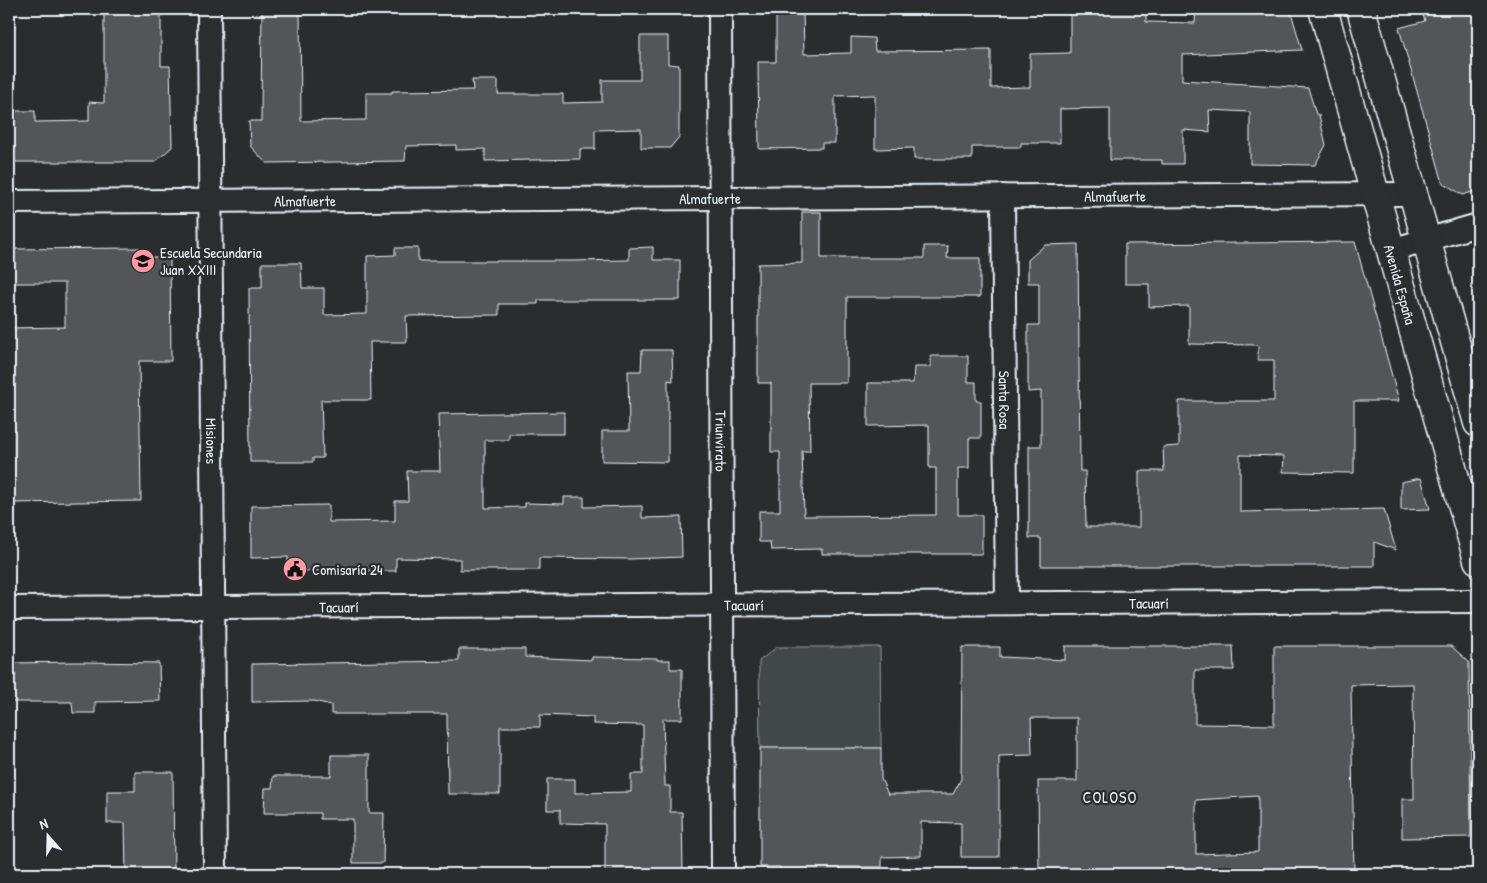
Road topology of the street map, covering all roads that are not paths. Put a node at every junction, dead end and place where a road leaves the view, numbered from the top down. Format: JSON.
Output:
{"nodes":[{"id":1,"x":209,"y":9,"type":"edge"},
{"id":2,"x":720,"y":9,"type":"edge"},
{"id":3,"x":1323,"y":9,"type":"edge"},
{"id":4,"x":1361,"y":9,"type":"edge"},
{"id":5,"x":1374,"y":194,"type":"junction"},
{"id":6,"x":1412,"y":194,"type":"junction"},
{"id":7,"x":1003,"y":196,"type":"junction"},
{"id":8,"x":720,"y":198,"type":"junction"},
{"id":9,"x":210,"y":201,"type":"junction"},
{"id":10,"x":9,"y":202,"type":"edge"},
{"id":11,"x":1478,"y":225,"type":"edge"},
{"id":12,"x":1425,"y":240,"type":"junction"},
{"id":13,"x":1391,"y":250,"type":"junction"},
{"id":14,"x":1478,"y":423,"type":"edge"},
{"id":15,"x":1478,"y":560,"type":"edge"},
{"id":16,"x":1478,"y":601,"type":"edge"},
{"id":17,"x":1007,"y":603,"type":"junction"},
{"id":18,"x":722,"y":604,"type":"junction"},
{"id":19,"x":213,"y":607,"type":"junction"},
{"id":20,"x":9,"y":608,"type":"edge"},
{"id":21,"x":214,"y":874,"type":"edge"},
{"id":22,"x":723,"y":874,"type":"edge"}],
"edges":[{"from":1,"to":9,"type":"street","name":"Misiones"},
{"from":2,"to":8,"type":"street","name":"Triunvirato"},
{"from":3,"to":5,"type":"main road","name":"Avenida España"},
{"from":4,"to":6,"type":"main road"},
{"from":5,"to":6,"type":"street","name":"Almafuerte"},
{"from":5,"to":7,"type":"street","name":"Almafuerte"},
{"from":5,"to":13,"type":"main road","name":"Avenida España"},
{"from":6,"to":12,"type":"main road"},
{"from":7,"to":8,"type":"street","name":"Almafuerte"},
{"from":7,"to":17,"type":"street","name":"Santa Rosa"},
{"from":8,"to":9,"type":"street","name":"Almafuerte"},
{"from":8,"to":18,"type":"street","name":"Triunvirato"},
{"from":9,"to":10,"type":"street","name":"Almafuerte"},
{"from":9,"to":19,"type":"street","name":"Misiones"},
{"from":11,"to":12,"type":"street"},
{"from":12,"to":13,"type":"street"},
{"from":12,"to":14,"type":"main road"},
{"from":13,"to":15,"type":"main road","name":"Avenida España"},
{"from":16,"to":17,"type":"street","name":"Tacuarí"},
{"from":17,"to":18,"type":"street","name":"Tacuarí"},
{"from":18,"to":19,"type":"street","name":"Tacuarí"},
{"from":18,"to":22,"type":"street","name":"Triunvirato"},
{"from":19,"to":20,"type":"street","name":"Tacuarí"},
{"from":19,"to":21,"type":"street","name":"Misiones"}]}
